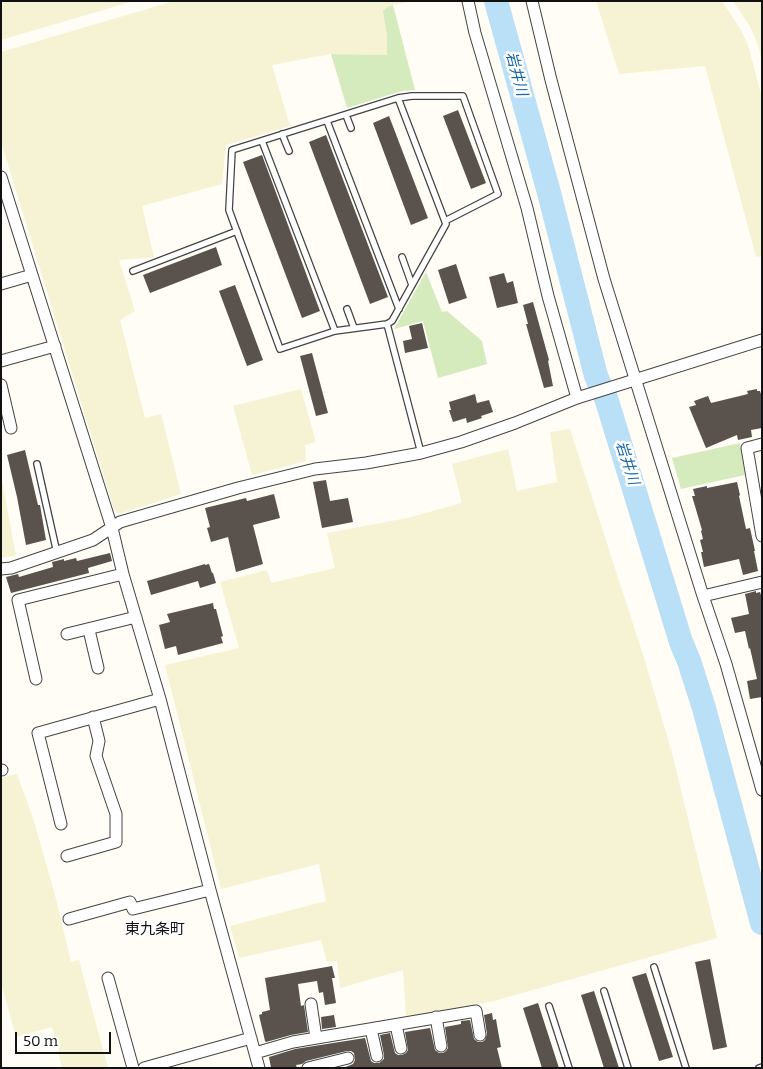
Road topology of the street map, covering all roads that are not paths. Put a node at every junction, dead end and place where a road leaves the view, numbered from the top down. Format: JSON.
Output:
{"nodes":[{"id":1,"x":468,"y":1,"type":"edge"},
{"id":2,"x":532,"y":1,"type":"edge"},
{"id":3,"x":398,"y":98,"type":"junction"},
{"id":4,"x":346,"y":115,"type":"junction"},
{"id":5,"x":327,"y":120,"type":"junction"},
{"id":6,"x":351,"y":128,"type":"dead end"},
{"id":7,"x":282,"y":134,"type":"junction"},
{"id":8,"x":262,"y":141,"type":"junction"},
{"id":9,"x":289,"y":151,"type":"dead end"},
{"id":10,"x":1,"y":177,"type":"edge"},
{"id":11,"x":444,"y":221,"type":"junction"},
{"id":12,"x":237,"y":231,"type":"junction"},
{"id":13,"x":402,"y":257,"type":"dead end"},
{"id":14,"x":133,"y":271,"type":"dead end"},
{"id":15,"x":32,"y":275,"type":"junction"},
{"id":16,"x":1,"y":284,"type":"edge"},
{"id":17,"x":412,"y":285,"type":"junction"},
{"id":18,"x":347,"y":309,"type":"dead end"},
{"id":19,"x":399,"y":309,"type":"junction"},
{"id":20,"x":387,"y":324,"type":"junction"},
{"id":21,"x":354,"y":328,"type":"junction"},
{"id":22,"x":335,"y":331,"type":"junction"},
{"id":23,"x":762,"y":340,"type":"edge"},
{"id":24,"x":54,"y":346,"type":"junction"},
{"id":25,"x":1,"y":361,"type":"edge"},
{"id":26,"x":631,"y":381,"type":"junction"},
{"id":27,"x":1,"y":384,"type":"edge"},
{"id":28,"x":580,"y":397,"type":"junction"},
{"id":29,"x":11,"y":428,"type":"dead end"},
{"id":30,"x":762,"y":444,"type":"edge"},
{"id":31,"x":421,"y":453,"type":"junction"},
{"id":32,"x":37,"y":464,"type":"dead end"},
{"id":33,"x":112,"y":528,"type":"junction"},
{"id":34,"x":762,"y":536,"type":"edge"},
{"id":35,"x":57,"y":553,"type":"junction"},
{"id":36,"x":1,"y":570,"type":"edge"},
{"id":37,"x":123,"y":574,"type":"junction"},
{"id":38,"x":762,"y":582,"type":"edge"},
{"id":39,"x":703,"y":596,"type":"junction"},
{"id":40,"x":136,"y":618,"type":"junction"},
{"id":41,"x":89,"y":630,"type":"junction"},
{"id":42,"x":67,"y":634,"type":"dead end"},
{"id":43,"x":98,"y":668,"type":"dead end"},
{"id":44,"x":36,"y":679,"type":"dead end"},
{"id":45,"x":160,"y":699,"type":"junction"},
{"id":46,"x":93,"y":717,"type":"junction"},
{"id":47,"x":762,"y":790,"type":"edge"},
{"id":48,"x":60,"y":824,"type":"dead end"},
{"id":49,"x":66,"y":856,"type":"dead end"},
{"id":50,"x":210,"y":890,"type":"junction"},
{"id":51,"x":69,"y":919,"type":"dead end"},
{"id":52,"x":654,"y":967,"type":"dead end"},
{"id":53,"x":108,"y":978,"type":"dead end"},
{"id":54,"x":604,"y":990,"type":"dead end"},
{"id":55,"x":311,"y":1004,"type":"dead end"},
{"id":56,"x":549,"y":1006,"type":"dead end"},
{"id":57,"x":436,"y":1017,"type":"junction"},
{"id":58,"x":396,"y":1025,"type":"junction"},
{"id":59,"x":371,"y":1029,"type":"junction"},
{"id":60,"x":480,"y":1035,"type":"dead end"},
{"id":61,"x":251,"y":1038,"type":"junction"},
{"id":62,"x":316,"y":1038,"type":"junction"},
{"id":63,"x":441,"y":1046,"type":"dead end"},
{"id":64,"x":401,"y":1048,"type":"dead end"},
{"id":65,"x":255,"y":1053,"type":"junction"},
{"id":66,"x":376,"y":1056,"type":"dead end"},
{"id":67,"x":348,"y":1058,"type":"dead end"},
{"id":68,"x":133,"y":1068,"type":"edge"},
{"id":69,"x":144,"y":1068,"type":"edge"},
{"id":70,"x":259,"y":1068,"type":"edge"},
{"id":71,"x":308,"y":1068,"type":"edge"},
{"id":72,"x":569,"y":1068,"type":"edge"},
{"id":73,"x":628,"y":1068,"type":"edge"},
{"id":74,"x":686,"y":1068,"type":"edge"}],
"edges":[{"from":1,"to":28,"type":"street"},
{"from":2,"to":26,"type":"street"},
{"from":3,"to":4,"type":"lane"},
{"from":3,"to":11,"type":"lane"},
{"from":3,"to":11,"type":"lane"},
{"from":4,"to":5,"type":"lane"},
{"from":4,"to":6,"type":"lane"},
{"from":5,"to":7,"type":"lane"},
{"from":5,"to":19,"type":"lane"},
{"from":7,"to":8,"type":"lane"},
{"from":7,"to":9,"type":"lane"},
{"from":8,"to":12,"type":"lane"},
{"from":8,"to":22,"type":"lane"},
{"from":10,"to":15,"type":"street"},
{"from":11,"to":17,"type":"lane"},
{"from":12,"to":14,"type":"lane"},
{"from":12,"to":22,"type":"lane"},
{"from":13,"to":17,"type":"lane"},
{"from":15,"to":16,"type":"street"},
{"from":15,"to":24,"type":"street"},
{"from":17,"to":19,"type":"lane"},
{"from":18,"to":21,"type":"lane"},
{"from":19,"to":20,"type":"lane"},
{"from":20,"to":21,"type":"lane"},
{"from":20,"to":31,"type":"lane"},
{"from":21,"to":22,"type":"lane"},
{"from":23,"to":26,"type":"street"},
{"from":24,"to":25,"type":"street"},
{"from":24,"to":33,"type":"street"},
{"from":26,"to":28,"type":"street"},
{"from":26,"to":39,"type":"street"},
{"from":27,"to":29,"type":"street"},
{"from":28,"to":31,"type":"street"},
{"from":30,"to":34,"type":"street"},
{"from":31,"to":33,"type":"street"},
{"from":32,"to":35,"type":"lane"},
{"from":33,"to":35,"type":"street"},
{"from":33,"to":37,"type":"street"},
{"from":35,"to":36,"type":"street"},
{"from":37,"to":40,"type":"street"},
{"from":37,"to":44,"type":"street"},
{"from":38,"to":39,"type":"street"},
{"from":39,"to":47,"type":"street"},
{"from":40,"to":41,"type":"street"},
{"from":40,"to":45,"type":"street"},
{"from":41,"to":42,"type":"street"},
{"from":41,"to":43,"type":"street"},
{"from":45,"to":46,"type":"street"},
{"from":45,"to":50,"type":"street"},
{"from":46,"to":48,"type":"street"},
{"from":46,"to":49,"type":"street"},
{"from":50,"to":51,"type":"street"},
{"from":50,"to":61,"type":"street"},
{"from":52,"to":74,"type":"lane"},
{"from":53,"to":68,"type":"street"},
{"from":54,"to":73,"type":"lane"},
{"from":55,"to":62,"type":"street"},
{"from":56,"to":72,"type":"lane"},
{"from":57,"to":58,"type":"street"},
{"from":57,"to":60,"type":"street"},
{"from":57,"to":63,"type":"street"},
{"from":58,"to":59,"type":"street"},
{"from":58,"to":64,"type":"street"},
{"from":59,"to":62,"type":"street"},
{"from":59,"to":66,"type":"street"},
{"from":61,"to":65,"type":"street"},
{"from":61,"to":69,"type":"street"},
{"from":62,"to":65,"type":"street"},
{"from":65,"to":70,"type":"street"},
{"from":67,"to":71,"type":"street"}]}
